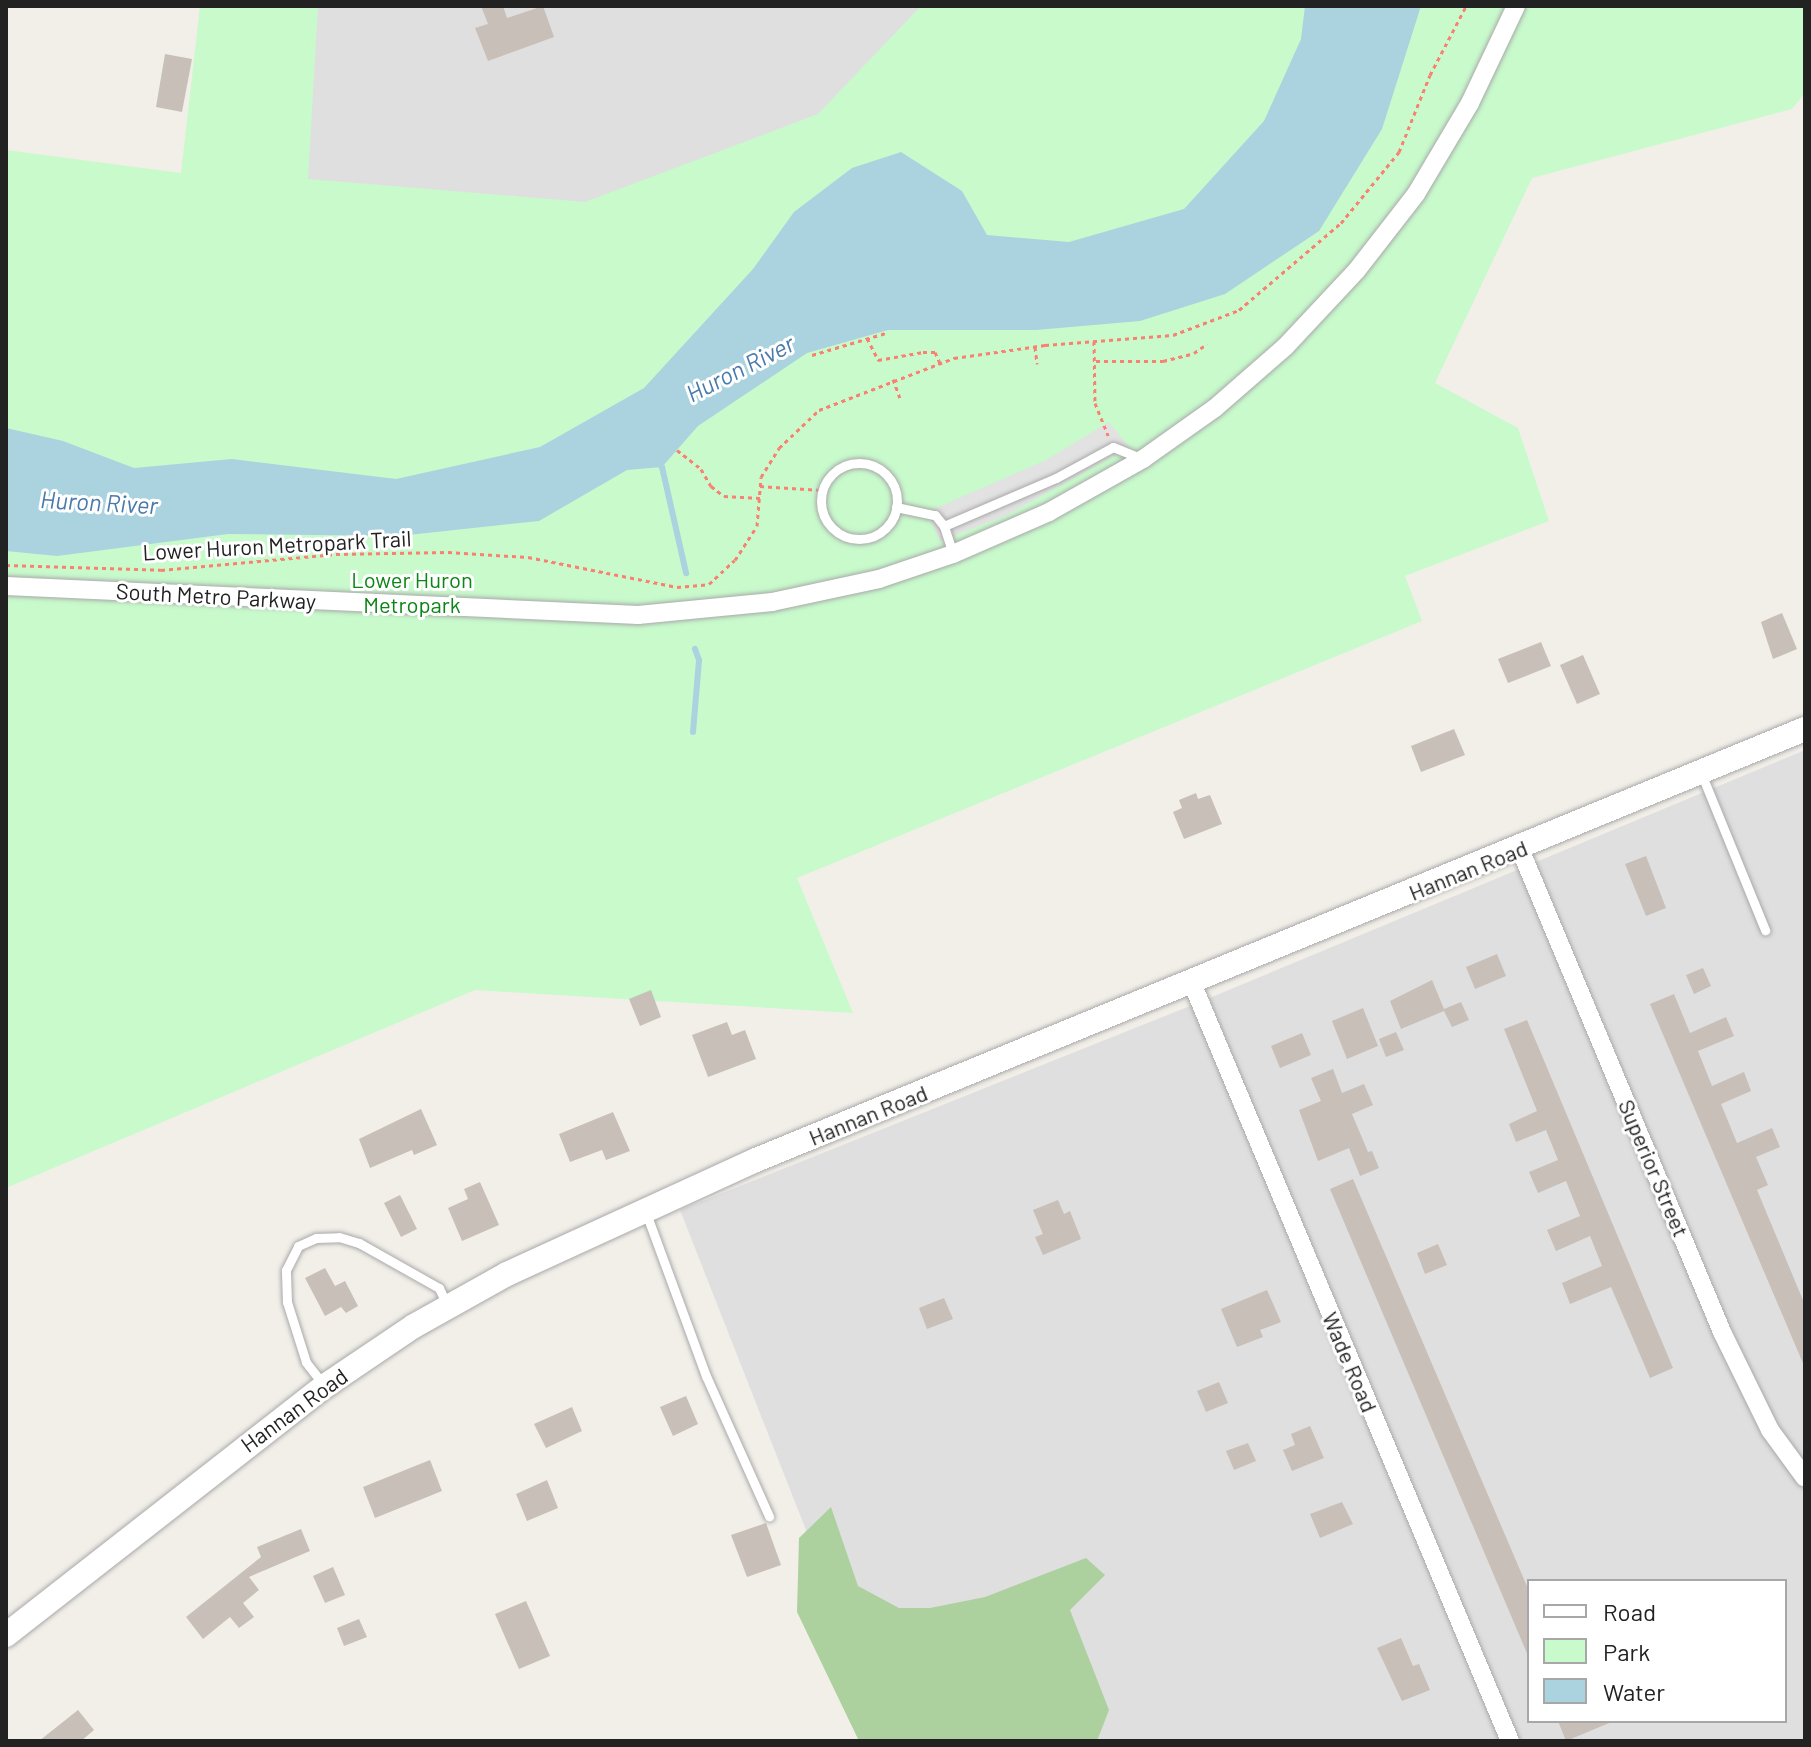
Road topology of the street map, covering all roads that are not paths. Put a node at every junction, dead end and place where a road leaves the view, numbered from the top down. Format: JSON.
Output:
{"nodes":[{"id":1,"x":1516,"y":6,"type":"edge"},
{"id":2,"x":1143,"y":459,"type":"junction"},
{"id":3,"x":896,"y":507,"type":"junction"},
{"id":4,"x":944,"y":526,"type":"junction"},
{"id":5,"x":953,"y":554,"type":"junction"},
{"id":6,"x":6,"y":586,"type":"edge"},
{"id":7,"x":1805,"y":729,"type":"edge"},
{"id":8,"x":1701,"y":773,"type":"junction"},
{"id":9,"x":1520,"y":849,"type":"junction"},
{"id":10,"x":1765,"y":930,"type":"dead end"},
{"id":11,"x":1192,"y":983,"type":"junction"},
{"id":12,"x":645,"y":1209,"type":"junction"},
{"id":13,"x":447,"y":1305,"type":"junction"},
{"id":14,"x":325,"y":1386,"type":"junction"},
{"id":15,"x":1805,"y":1478,"type":"edge"},
{"id":16,"x":769,"y":1516,"type":"dead end"},
{"id":17,"x":6,"y":1635,"type":"edge"},
{"id":18,"x":1510,"y":1741,"type":"edge"}],
"edges":[{"from":1,"to":2,"type":"street","name":"South Metro Parkway"},
{"from":2,"to":4,"type":"lane"},
{"from":2,"to":5,"type":"street","name":"South Metro Parkway"},
{"from":3,"to":3,"type":"lane"},
{"from":3,"to":4,"type":"lane"},
{"from":4,"to":5,"type":"lane"},
{"from":5,"to":6,"type":"street","name":"South Metro Parkway"},
{"from":7,"to":8,"type":"street","name":"Hannan Road"},
{"from":8,"to":9,"type":"street","name":"Hannan Road"},
{"from":8,"to":10,"type":"lane"},
{"from":9,"to":11,"type":"street","name":"Hannan Road"},
{"from":9,"to":15,"type":"street","name":"Superior Street"},
{"from":11,"to":12,"type":"street","name":"Hannan Road"},
{"from":11,"to":18,"type":"street","name":"Wade Road"},
{"from":12,"to":13,"type":"street","name":"Hannan Road"},
{"from":12,"to":16,"type":"lane"},
{"from":13,"to":14,"type":"street","name":"Hannan Road"},
{"from":13,"to":14,"type":"lane"},
{"from":14,"to":17,"type":"street","name":"Hannan Road"}]}
